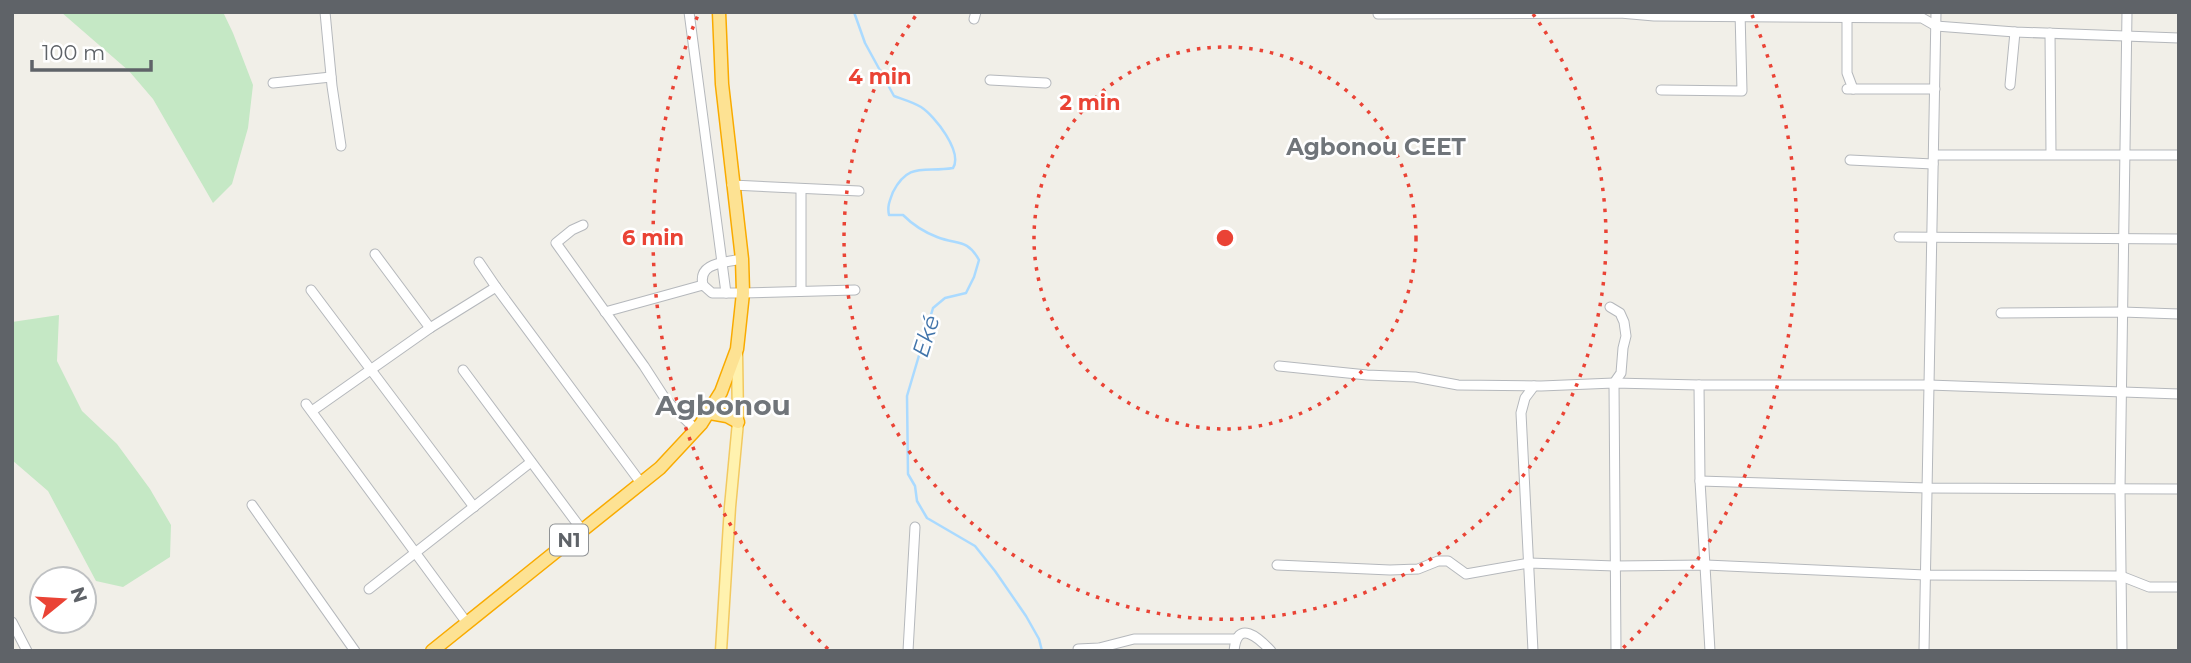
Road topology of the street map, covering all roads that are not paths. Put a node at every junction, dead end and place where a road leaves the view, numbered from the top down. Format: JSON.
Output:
{"nodes":[{"id":1,"x":325,"y":12,"type":"edge"},
{"id":2,"x":689,"y":12,"type":"edge"},
{"id":3,"x":719,"y":12,"type":"edge"},
{"id":4,"x":1936,"y":12,"type":"edge"},
{"id":5,"x":2127,"y":12,"type":"edge"},
{"id":6,"x":1619,"y":13,"type":"edge"},
{"id":7,"x":1378,"y":14,"type":"dead end"},
{"id":8,"x":1740,"y":14,"type":"edge"},
{"id":9,"x":1847,"y":15,"type":"edge"},
{"id":10,"x":1936,"y":26,"type":"junction"},
{"id":11,"x":2015,"y":32,"type":"junction"},
{"id":12,"x":2050,"y":33,"type":"junction"},
{"id":13,"x":2127,"y":37,"type":"junction"},
{"id":14,"x":2179,"y":38,"type":"edge"},
{"id":15,"x":331,"y":77,"type":"junction"},
{"id":16,"x":990,"y":80,"type":"dead end"},
{"id":17,"x":273,"y":83,"type":"dead end"},
{"id":18,"x":1046,"y":83,"type":"dead end"},
{"id":19,"x":2010,"y":85,"type":"dead end"},
{"id":20,"x":1935,"y":89,"type":"junction"},
{"id":21,"x":1661,"y":90,"type":"dead end"},
{"id":22,"x":341,"y":146,"type":"dead end"},
{"id":23,"x":2051,"y":154,"type":"junction"},
{"id":24,"x":2126,"y":155,"type":"junction"},
{"id":25,"x":2179,"y":155,"type":"edge"},
{"id":26,"x":1933,"y":159,"type":"junction"},
{"id":27,"x":1850,"y":160,"type":"dead end"},
{"id":28,"x":732,"y":185,"type":"junction"},
{"id":29,"x":801,"y":189,"type":"junction"},
{"id":30,"x":859,"y":191,"type":"dead end"},
{"id":31,"x":583,"y":225,"type":"dead end"},
{"id":32,"x":1899,"y":237,"type":"dead end"},
{"id":33,"x":1932,"y":237,"type":"junction"},
{"id":34,"x":2123,"y":238,"type":"junction"},
{"id":35,"x":2179,"y":239,"type":"edge"},
{"id":36,"x":739,"y":243,"type":"junction"},
{"id":37,"x":375,"y":254,"type":"dead end"},
{"id":38,"x":736,"y":260,"type":"junction"},
{"id":39,"x":479,"y":262,"type":"dead end"},
{"id":40,"x":722,"y":263,"type":"junction"},
{"id":41,"x":703,"y":285,"type":"junction"},
{"id":42,"x":496,"y":287,"type":"junction"},
{"id":43,"x":311,"y":290,"type":"dead end"},
{"id":44,"x":855,"y":290,"type":"dead end"},
{"id":45,"x":802,"y":291,"type":"junction"},
{"id":46,"x":736,"y":293,"type":"junction"},
{"id":47,"x":1611,"y":307,"type":"dead end"},
{"id":48,"x":605,"y":312,"type":"junction"},
{"id":49,"x":2122,"y":312,"type":"junction"},
{"id":50,"x":2001,"y":313,"type":"dead end"},
{"id":51,"x":2179,"y":314,"type":"edge"},
{"id":52,"x":430,"y":328,"type":"junction"},
{"id":53,"x":737,"y":349,"type":"junction"},
{"id":54,"x":1279,"y":366,"type":"dead end"},
{"id":55,"x":371,"y":370,"type":"junction"},
{"id":56,"x":463,"y":370,"type":"dead end"},
{"id":57,"x":1614,"y":383,"type":"junction"},
{"id":58,"x":1699,"y":385,"type":"junction"},
{"id":59,"x":1929,"y":385,"type":"junction"},
{"id":60,"x":1534,"y":386,"type":"junction"},
{"id":61,"x":2122,"y":393,"type":"junction"},
{"id":62,"x":2179,"y":394,"type":"edge"},
{"id":63,"x":710,"y":413,"type":"junction"},
{"id":64,"x":738,"y":422,"type":"junction"},
{"id":65,"x":698,"y":427,"type":"junction"},
{"id":66,"x":531,"y":462,"type":"junction"},
{"id":67,"x":1700,"y":481,"type":"junction"},
{"id":68,"x":641,"y":483,"type":"junction"},
{"id":69,"x":1927,"y":488,"type":"junction"},
{"id":70,"x":2120,"y":489,"type":"junction"},
{"id":71,"x":2179,"y":489,"type":"edge"},
{"id":72,"x":252,"y":505,"type":"dead end"},
{"id":73,"x":474,"y":507,"type":"junction"},
{"id":74,"x":915,"y":527,"type":"dead end"},
{"id":75,"x":582,"y":530,"type":"junction"},
{"id":76,"x":415,"y":553,"type":"junction"},
{"id":77,"x":1529,"y":563,"type":"junction"},
{"id":78,"x":1277,"y":565,"type":"dead end"},
{"id":79,"x":1706,"y":565,"type":"junction"},
{"id":80,"x":1615,"y":566,"type":"junction"},
{"id":81,"x":1926,"y":575,"type":"junction"},
{"id":82,"x":2121,"y":576,"type":"junction"},
{"id":83,"x":2179,"y":587,"type":"edge"},
{"id":84,"x":369,"y":589,"type":"dead end"},
{"id":85,"x":12,"y":622,"type":"edge"},
{"id":86,"x":467,"y":623,"type":"junction"},
{"id":87,"x":1235,"y":639,"type":"dead end"},
{"id":88,"x":1079,"y":649,"type":"dead end"},
{"id":89,"x":27,"y":651,"type":"edge"},
{"id":90,"x":355,"y":651,"type":"edge"},
{"id":91,"x":432,"y":651,"type":"edge"},
{"id":92,"x":721,"y":651,"type":"edge"},
{"id":93,"x":908,"y":651,"type":"edge"},
{"id":94,"x":1234,"y":651,"type":"edge"},
{"id":95,"x":1271,"y":651,"type":"edge"},
{"id":96,"x":1533,"y":651,"type":"edge"},
{"id":97,"x":1616,"y":651,"type":"edge"},
{"id":98,"x":1710,"y":651,"type":"edge"},
{"id":99,"x":1924,"y":651,"type":"edge"},
{"id":100,"x":2122,"y":651,"type":"edge"}],
"edges":[{"from":1,"to":15,"type":"street"},
{"from":2,"to":40,"type":"street"},
{"from":3,"to":28,"type":"highway","number":"N1"},
{"from":4,"to":10,"type":"street"},
{"from":5,"to":13,"type":"street"},
{"from":6,"to":7,"type":"street"},
{"from":6,"to":8,"type":"street"},
{"from":8,"to":9,"type":"street"},
{"from":8,"to":21,"type":"street"},
{"from":9,"to":10,"type":"street"},
{"from":9,"to":20,"type":"street"},
{"from":10,"to":11,"type":"street"},
{"from":10,"to":20,"type":"street"},
{"from":11,"to":12,"type":"street"},
{"from":11,"to":19,"type":"street"},
{"from":12,"to":13,"type":"street"},
{"from":12,"to":23,"type":"street"},
{"from":13,"to":14,"type":"street"},
{"from":13,"to":24,"type":"street"},
{"from":15,"to":17,"type":"street"},
{"from":15,"to":22,"type":"street"},
{"from":16,"to":18,"type":"street"},
{"from":20,"to":26,"type":"street"},
{"from":23,"to":24,"type":"street"},
{"from":23,"to":26,"type":"street"},
{"from":24,"to":25,"type":"street"},
{"from":24,"to":34,"type":"street"},
{"from":26,"to":27,"type":"street"},
{"from":26,"to":33,"type":"street"},
{"from":28,"to":29,"type":"street"},
{"from":28,"to":36,"type":"highway","number":"N1"},
{"from":29,"to":30,"type":"street"},
{"from":29,"to":45,"type":"street"},
{"from":31,"to":48,"type":"street"},
{"from":32,"to":33,"type":"street"},
{"from":33,"to":34,"type":"street"},
{"from":33,"to":59,"type":"street"},
{"from":34,"to":35,"type":"street"},
{"from":34,"to":49,"type":"street"},
{"from":36,"to":38,"type":"highway","number":"N1"},
{"from":36,"to":46,"type":"highway","number":"N1"},
{"from":37,"to":52,"type":"street"},
{"from":38,"to":40,"type":"street"},
{"from":38,"to":46,"type":"highway","number":"N1"},
{"from":39,"to":42,"type":"street"},
{"from":40,"to":41,"type":"street"},
{"from":40,"to":46,"type":"street"},
{"from":41,"to":46,"type":"street"},
{"from":41,"to":48,"type":"street"},
{"from":42,"to":52,"type":"street"},
{"from":42,"to":68,"type":"street"},
{"from":43,"to":55,"type":"street"},
{"from":44,"to":45,"type":"street"},
{"from":45,"to":46,"type":"street"},
{"from":46,"to":53,"type":"highway","number":"N1"},
{"from":46,"to":65,"type":"highway","number":"N1"},
{"from":47,"to":57,"type":"street"},
{"from":48,"to":65,"type":"street"},
{"from":49,"to":50,"type":"street"},
{"from":49,"to":51,"type":"street"},
{"from":49,"to":61,"type":"street"},
{"from":52,"to":55,"type":"street"},
{"from":53,"to":63,"type":"highway","number":"N1"},
{"from":53,"to":64,"type":"main road"},
{"from":54,"to":60,"type":"street"},
{"from":55,"to":73,"type":"street"},
{"from":55,"to":76,"type":"street"},
{"from":56,"to":66,"type":"street"},
{"from":57,"to":58,"type":"street"},
{"from":57,"to":60,"type":"street"},
{"from":57,"to":80,"type":"street"},
{"from":58,"to":59,"type":"street"},
{"from":58,"to":67,"type":"street"},
{"from":59,"to":61,"type":"street"},
{"from":59,"to":69,"type":"street"},
{"from":60,"to":77,"type":"street"},
{"from":61,"to":62,"type":"street"},
{"from":61,"to":70,"type":"street"},
{"from":63,"to":64,"type":"highway"},
{"from":63,"to":65,"type":"highway","number":"N1"},
{"from":64,"to":92,"type":"main road"},
{"from":65,"to":68,"type":"highway","number":"N1"},
{"from":66,"to":73,"type":"street"},
{"from":66,"to":75,"type":"street"},
{"from":67,"to":69,"type":"street"},
{"from":67,"to":79,"type":"street"},
{"from":68,"to":75,"type":"highway","number":"N1"},
{"from":69,"to":70,"type":"street"},
{"from":69,"to":81,"type":"street"},
{"from":70,"to":71,"type":"street"},
{"from":70,"to":82,"type":"street"},
{"from":72,"to":90,"type":"street"},
{"from":73,"to":76,"type":"street"},
{"from":74,"to":93,"type":"street"},
{"from":75,"to":86,"type":"highway","number":"N1"},
{"from":76,"to":84,"type":"street"},
{"from":76,"to":86,"type":"street"},
{"from":77,"to":78,"type":"street"},
{"from":77,"to":80,"type":"street"},
{"from":77,"to":96,"type":"street"},
{"from":79,"to":80,"type":"street"},
{"from":79,"to":81,"type":"street"},
{"from":79,"to":98,"type":"street"},
{"from":80,"to":97,"type":"street"},
{"from":81,"to":82,"type":"street"},
{"from":81,"to":99,"type":"street"},
{"from":82,"to":83,"type":"street"},
{"from":82,"to":100,"type":"street"},
{"from":85,"to":89,"type":"street"},
{"from":86,"to":91,"type":"highway","number":"N1"},
{"from":87,"to":88,"type":"street"},
{"from":94,"to":95,"type":"street"}]}
